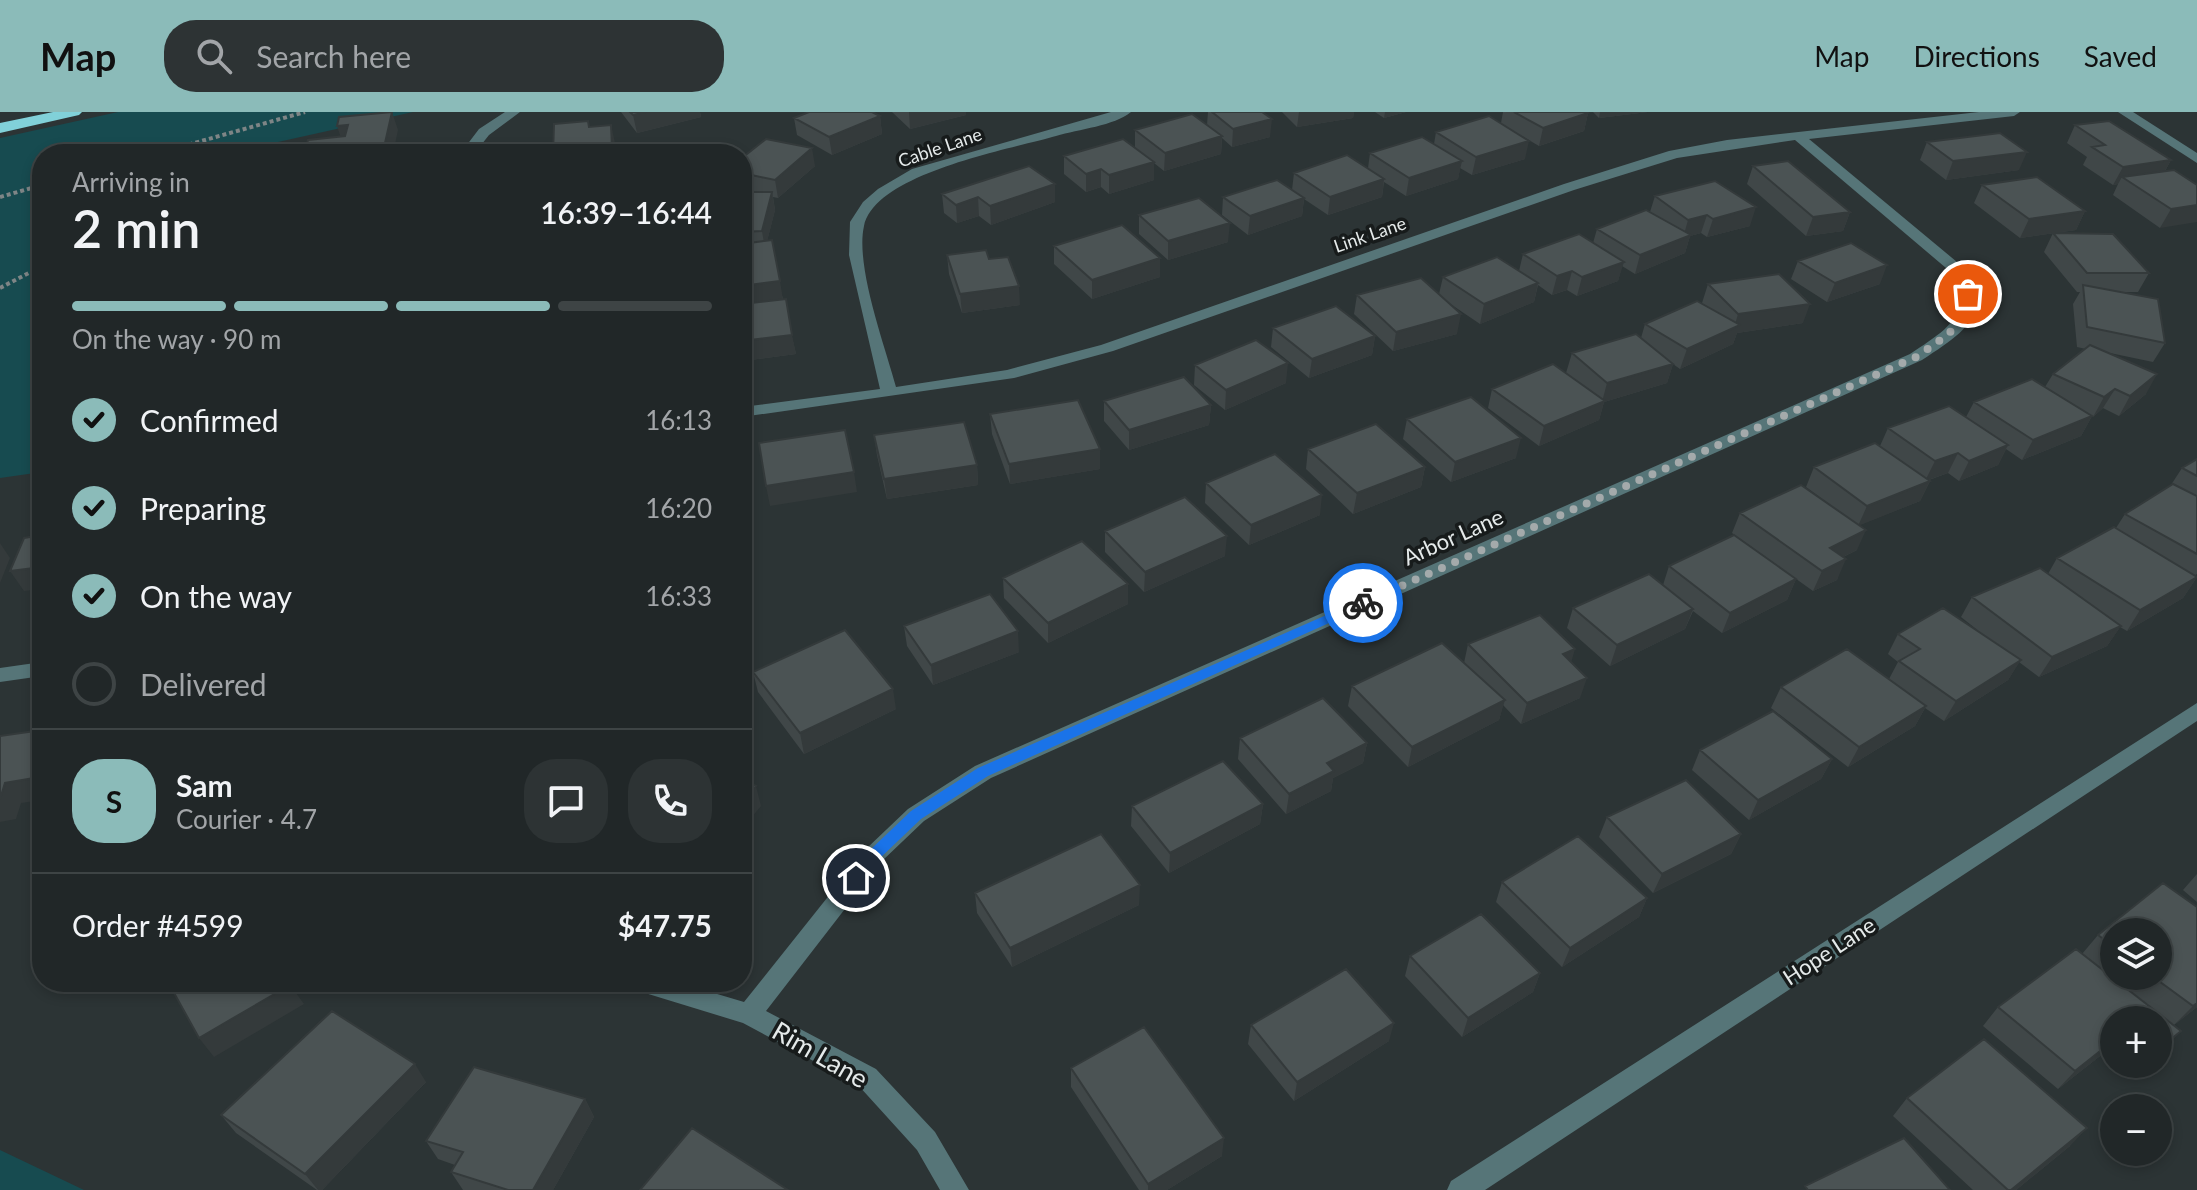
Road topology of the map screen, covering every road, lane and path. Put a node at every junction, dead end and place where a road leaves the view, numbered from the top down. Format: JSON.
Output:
{"nodes":[{"id":1,"x":74,"y":112,"type":"edge"},
{"id":2,"x":305,"y":112,"type":"edge"},
{"id":3,"x":514,"y":112,"type":"edge"},
{"id":4,"x":1125,"y":112,"type":"edge"},
{"id":5,"x":2014,"y":112,"type":"edge"},
{"id":6,"x":2124,"y":112,"type":"edge"},
{"id":7,"x":0,"y":128,"type":"edge"},
{"id":8,"x":1798,"y":136,"type":"junction"},
{"id":9,"x":199,"y":142,"type":"joint"},
{"id":10,"x":192,"y":144,"type":"edge"},
{"id":11,"x":475,"y":144,"type":"edge"},
{"id":12,"x":2197,"y":159,"type":"edge"},
{"id":13,"x":32,"y":188,"type":"edge"},
{"id":14,"x":0,"y":197,"type":"edge"},
{"id":15,"x":32,"y":271,"type":"edge"},
{"id":16,"x":0,"y":288,"type":"edge"},
{"id":17,"x":889,"y":391,"type":"junction"},
{"id":18,"x":752,"y":411,"type":"edge"},
{"id":19,"x":32,"y":670,"type":"edge"},
{"id":20,"x":0,"y":675,"type":"edge"},
{"id":21,"x":2197,"y":711,"type":"edge"},
{"id":22,"x":675,"y":992,"type":"edge"},
{"id":23,"x":749,"y":1014,"type":"junction"},
{"id":24,"x":955,"y":1190,"type":"edge"},
{"id":25,"x":1461,"y":1190,"type":"edge"}],
"edges":[{"from":1,"to":7,"type":"highway"},
{"from":2,"to":9,"type":"path"},
{"from":3,"to":11,"type":"street"},
{"from":4,"to":17,"type":"street","name":"Cable Lane"},
{"from":5,"to":8,"type":"street","name":"Link Lane"},
{"from":6,"to":12,"type":"street"},
{"from":8,"to":17,"type":"street","name":"Link Lane"},
{"from":8,"to":23,"type":"street","name":"Arbor Lane"},
{"from":9,"to":10,"type":"path"},
{"from":13,"to":14,"type":"path"},
{"from":15,"to":16,"type":"path"},
{"from":17,"to":18,"type":"street","name":"Link Lane"},
{"from":19,"to":20,"type":"street"},
{"from":21,"to":25,"type":"street","name":"Hope Lane"},
{"from":22,"to":23,"type":"street","name":"Rim Lane"},
{"from":23,"to":24,"type":"street","name":"Rim Lane"}]}
